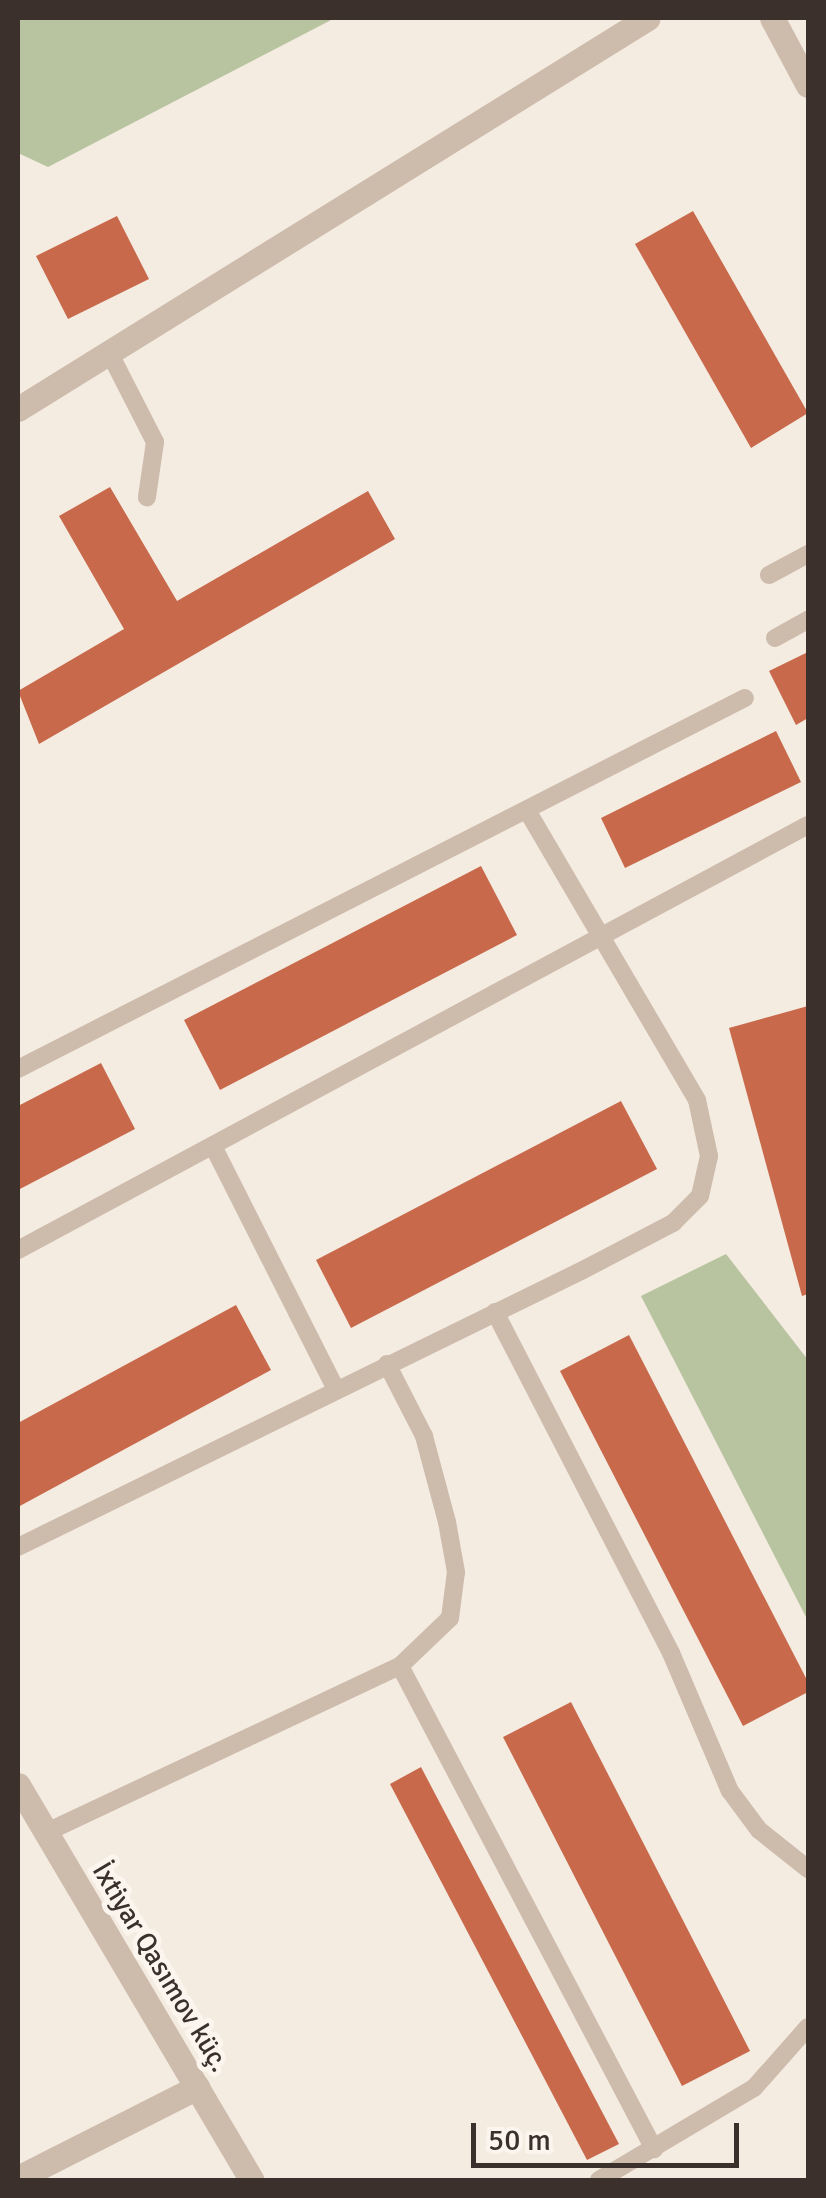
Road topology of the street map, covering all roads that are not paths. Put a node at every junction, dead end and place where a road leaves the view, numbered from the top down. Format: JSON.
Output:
{"nodes":[{"id":1,"x":648,"y":18,"type":"edge"},
{"id":2,"x":772,"y":18,"type":"edge"},
{"id":3,"x":808,"y":85,"type":"edge"},
{"id":4,"x":109,"y":352,"type":"junction"},
{"id":5,"x":18,"y":409,"type":"edge"},
{"id":6,"x":147,"y":497,"type":"dead end"},
{"id":7,"x":808,"y":554,"type":"edge"},
{"id":8,"x":769,"y":575,"type":"dead end"},
{"id":9,"x":808,"y":620,"type":"edge"},
{"id":10,"x":776,"y":638,"type":"dead end"},
{"id":11,"x":746,"y":698,"type":"dead end"},
{"id":12,"x":527,"y":810,"type":"junction"},
{"id":13,"x":808,"y":825,"type":"edge"},
{"id":14,"x":605,"y":936,"type":"junction"},
{"id":15,"x":18,"y":1070,"type":"edge"},
{"id":16,"x":213,"y":1146,"type":"junction"},
{"id":17,"x":18,"y":1250,"type":"edge"},
{"id":18,"x":495,"y":1312,"type":"junction"},
{"id":19,"x":387,"y":1364,"type":"junction"},
{"id":20,"x":336,"y":1389,"type":"junction"},
{"id":21,"x":18,"y":1547,"type":"edge"},
{"id":22,"x":400,"y":1666,"type":"junction"},
{"id":23,"x":18,"y":1785,"type":"edge"},
{"id":24,"x":46,"y":1832,"type":"junction"},
{"id":25,"x":808,"y":1869,"type":"edge"},
{"id":26,"x":808,"y":2027,"type":"edge"},
{"id":27,"x":196,"y":2087,"type":"junction"},
{"id":28,"x":654,"y":2150,"type":"junction"},
{"id":29,"x":18,"y":2178,"type":"edge"},
{"id":30,"x":252,"y":2180,"type":"edge"},
{"id":31,"x":599,"y":2180,"type":"edge"}],
"edges":[{"from":1,"to":4,"type":"street"},
{"from":2,"to":3,"type":"street"},
{"from":4,"to":5,"type":"street"},
{"from":4,"to":6,"type":"lane"},
{"from":7,"to":8,"type":"lane"},
{"from":9,"to":10,"type":"lane"},
{"from":11,"to":12,"type":"lane"},
{"from":12,"to":14,"type":"lane"},
{"from":12,"to":15,"type":"lane"},
{"from":13,"to":14,"type":"lane"},
{"from":14,"to":16,"type":"lane"},
{"from":14,"to":18,"type":"lane"},
{"from":16,"to":17,"type":"lane"},
{"from":16,"to":20,"type":"lane"},
{"from":18,"to":19,"type":"lane"},
{"from":18,"to":25,"type":"lane"},
{"from":19,"to":20,"type":"lane"},
{"from":19,"to":22,"type":"lane"},
{"from":20,"to":21,"type":"lane"},
{"from":22,"to":24,"type":"lane"},
{"from":22,"to":28,"type":"lane"},
{"from":23,"to":24,"type":"street","name":"İxtiyar Qasımov küç."},
{"from":24,"to":27,"type":"street","name":"İxtiyar Qasımov küç."},
{"from":26,"to":28,"type":"lane"},
{"from":27,"to":29,"type":"street"},
{"from":27,"to":30,"type":"street","name":"İxtiyar Qasımov küç."},
{"from":28,"to":31,"type":"lane"}]}
